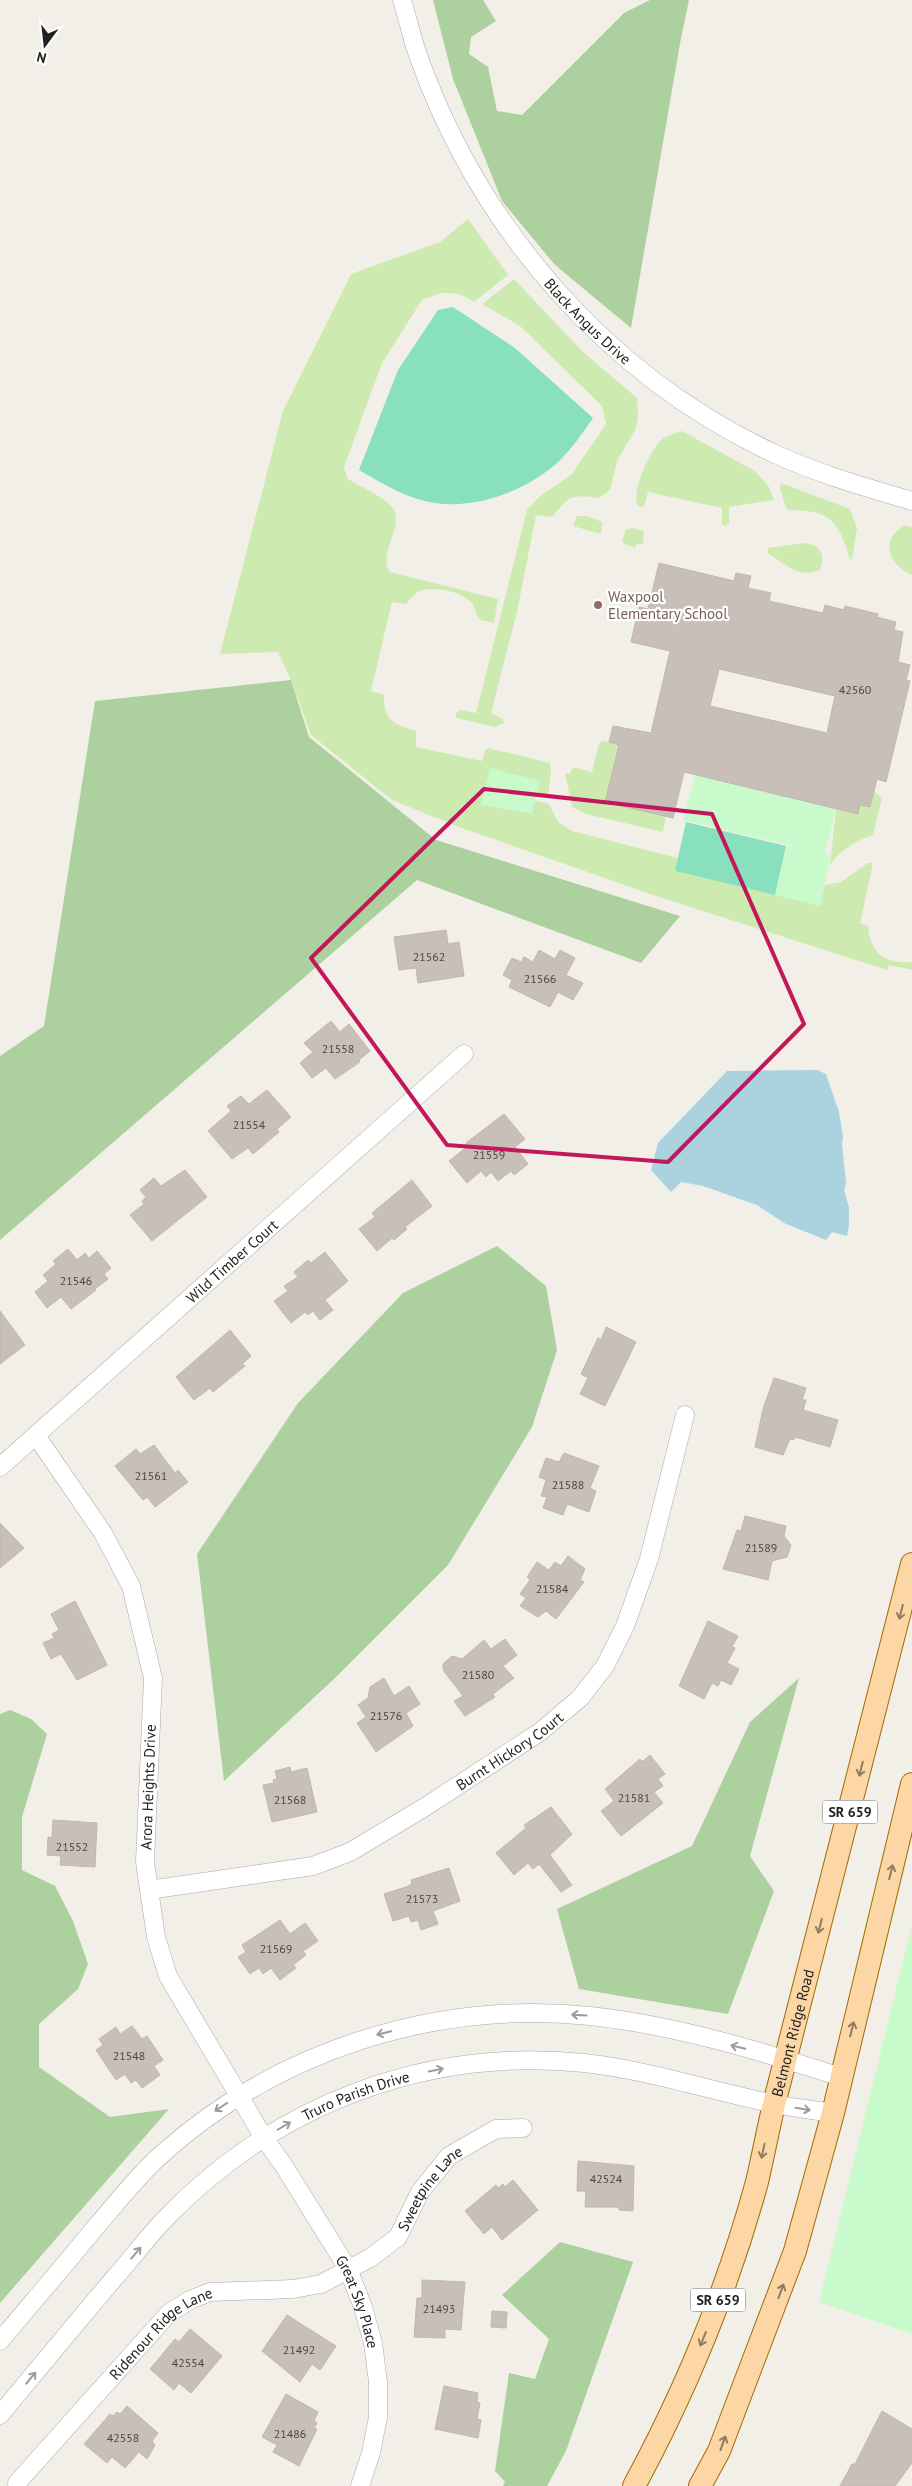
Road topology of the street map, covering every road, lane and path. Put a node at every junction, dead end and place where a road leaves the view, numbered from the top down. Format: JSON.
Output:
{"nodes":[{"id":1,"x":402,"y":0,"type":"edge"},
{"id":2,"x":912,"y":501,"type":"edge"},
{"id":3,"x":464,"y":1054,"type":"dead end"},
{"id":4,"x":686,"y":1415,"type":"dead end"},
{"id":5,"x":37,"y":1437,"type":"junction"},
{"id":6,"x":0,"y":1467,"type":"edge"},
{"id":7,"x":912,"y":1564,"type":"edge"},
{"id":8,"x":912,"y":1784,"type":"edge"},
{"id":9,"x":149,"y":1890,"type":"junction"},
{"id":10,"x":786,"y":2059,"type":"junction"},
{"id":11,"x":841,"y":2077,"type":"junction"},
{"id":12,"x":240,"y":2095,"type":"junction"},
{"id":13,"x":774,"y":2104,"type":"junction"},
{"id":14,"x":833,"y":2114,"type":"junction"},
{"id":15,"x":523,"y":2128,"type":"dead end"},
{"id":16,"x":264,"y":2138,"type":"junction"},
{"id":17,"x":348,"y":2269,"type":"junction"},
{"id":18,"x":0,"y":2342,"type":"edge"},
{"id":19,"x":0,"y":2415,"type":"edge"},
{"id":20,"x":17,"y":2483,"type":"dead end"},
{"id":21,"x":360,"y":2486,"type":"edge"},
{"id":22,"x":634,"y":2486,"type":"edge"},
{"id":23,"x":700,"y":2486,"type":"edge"}],
"edges":[{"from":1,"to":2,"type":"street","name":"Black Angus Drive"},
{"from":3,"to":5,"type":"street","name":"Wild Timber Court"},
{"from":4,"to":9,"type":"street","name":"Burnt Hickory Court"},
{"from":5,"to":6,"type":"street","name":"Wild Timber Court"},
{"from":5,"to":9,"type":"street","name":"Arora Heights Drive"},
{"from":7,"to":10,"type":"main road","name":"Belmont Ridge Road","number":"SR 659","one_way":true},
{"from":11,"to":8,"type":"main road","one_way":true},
{"from":9,"to":12,"type":"street","name":"Arora Heights Drive"},
{"from":10,"to":11,"type":"street"},
{"from":10,"to":12,"type":"street","one_way":true},
{"from":10,"to":13,"type":"main road","name":"Belmont Ridge Road","number":"SR 659"},
{"from":11,"to":14,"type":"main road"},
{"from":12,"to":16,"type":"street","name":"Arora Heights Drive"},
{"from":12,"to":18,"type":"street","one_way":true},
{"from":13,"to":14,"type":"street","name":"Truro Parish Drive","one_way":true},
{"from":16,"to":13,"type":"street","name":"Truro Parish Drive","one_way":true},
{"from":13,"to":22,"type":"main road","name":"Belmont Ridge Road","number":"SR 659","one_way":true},
{"from":23,"to":14,"type":"main road","one_way":true},
{"from":15,"to":17,"type":"street","name":"Sweetpine Lane"},
{"from":16,"to":17,"type":"street","name":"Great Sky Place"},
{"from":19,"to":16,"type":"street","name":"Truro Parish Drive","one_way":true},
{"from":17,"to":20,"type":"street","name":"Ridenour Ridge Lane"},
{"from":17,"to":21,"type":"street","name":"Great Sky Place"}]}
